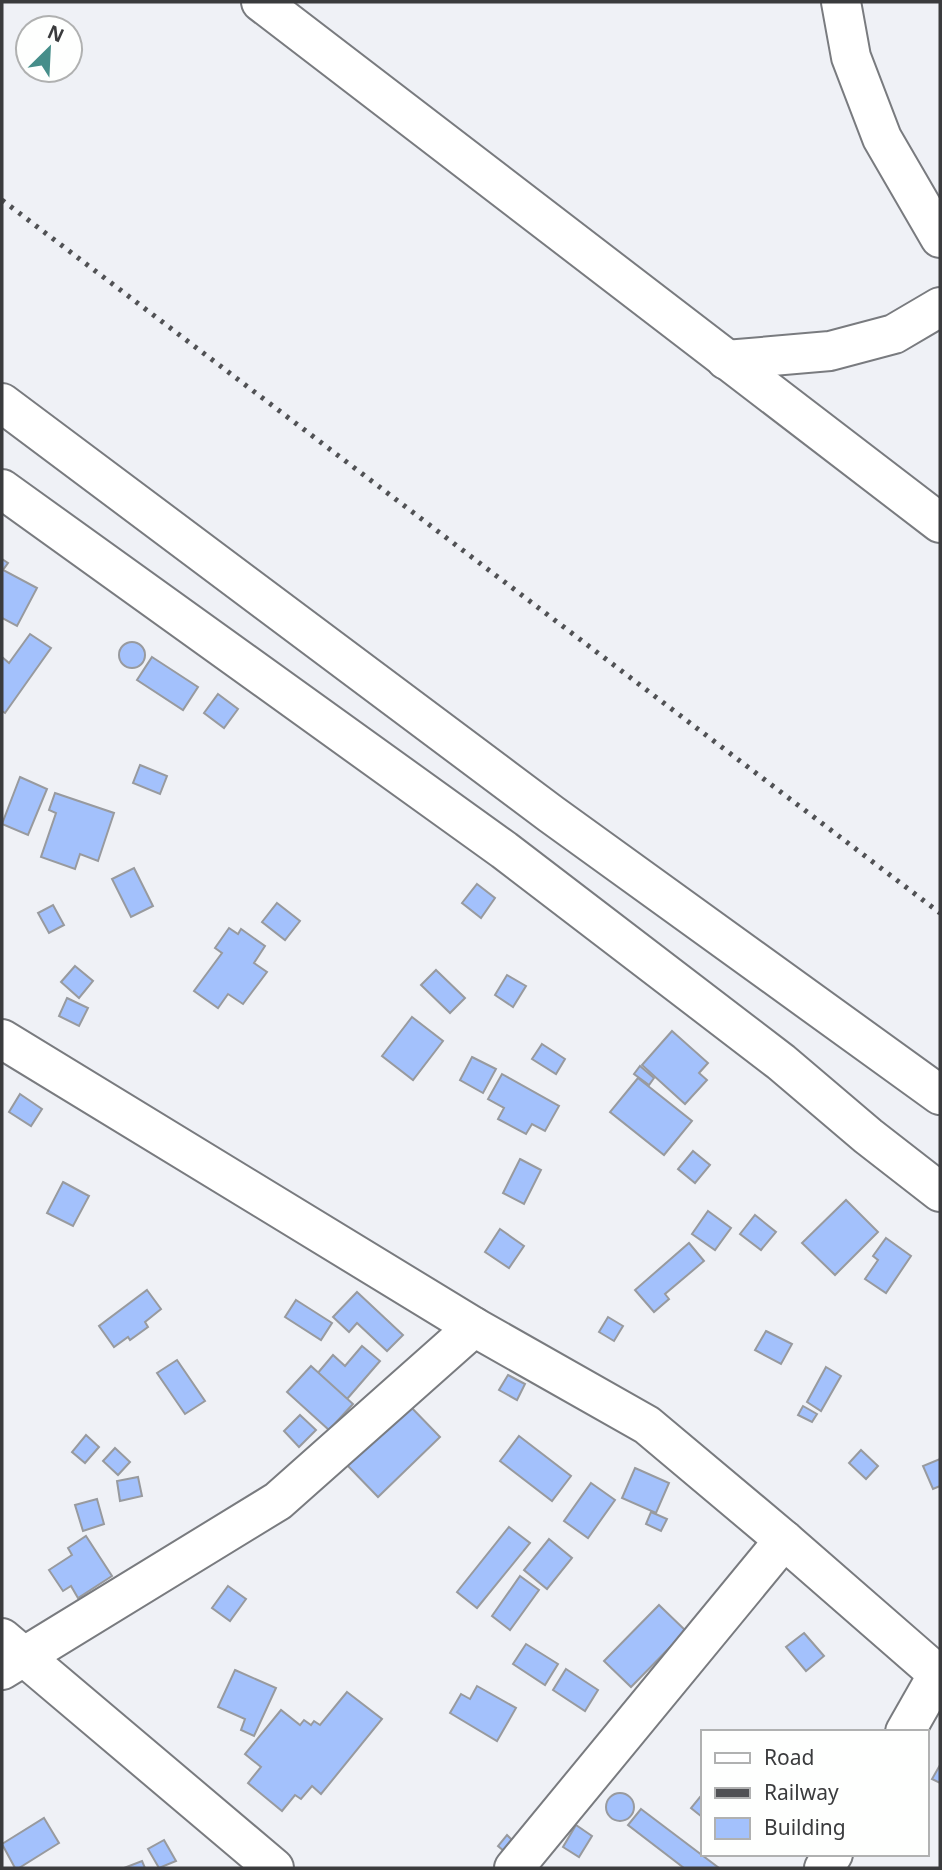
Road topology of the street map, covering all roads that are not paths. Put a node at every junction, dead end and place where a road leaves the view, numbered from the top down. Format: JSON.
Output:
{"nodes":[{"id":1,"x":261,"y":2,"type":"edge"},
{"id":2,"x":841,"y":2,"type":"edge"},
{"id":3,"x":940,"y":238,"type":"edge"},
{"id":4,"x":940,"y":307,"type":"edge"},
{"id":5,"x":726,"y":359,"type":"junction"},
{"id":6,"x":2,"y":403,"type":"edge"},
{"id":7,"x":2,"y":489,"type":"edge"},
{"id":8,"x":940,"y":523,"type":"edge"},
{"id":9,"x":2,"y":1039,"type":"edge"},
{"id":10,"x":940,"y":1095,"type":"edge"},
{"id":11,"x":940,"y":1192,"type":"edge"},
{"id":12,"x":474,"y":1327,"type":"junction"},
{"id":13,"x":785,"y":1540,"type":"junction"},
{"id":14,"x":10,"y":1655,"type":"edge"},
{"id":15,"x":939,"y":1675,"type":"edge"},
{"id":16,"x":906,"y":1730,"type":"edge"},
{"id":17,"x":274,"y":1868,"type":"edge"},
{"id":18,"x":514,"y":1868,"type":"edge"}],
"edges":[{"from":1,"to":5,"type":"street"},
{"from":2,"to":3,"type":"street"},
{"from":4,"to":5,"type":"street"},
{"from":5,"to":8,"type":"street"},
{"from":6,"to":10,"type":"street"},
{"from":7,"to":11,"type":"street"},
{"from":9,"to":12,"type":"street"},
{"from":12,"to":13,"type":"street"},
{"from":12,"to":14,"type":"street"},
{"from":13,"to":15,"type":"street"},
{"from":13,"to":18,"type":"street"},
{"from":14,"to":17,"type":"street"},
{"from":15,"to":16,"type":"street"}]}
